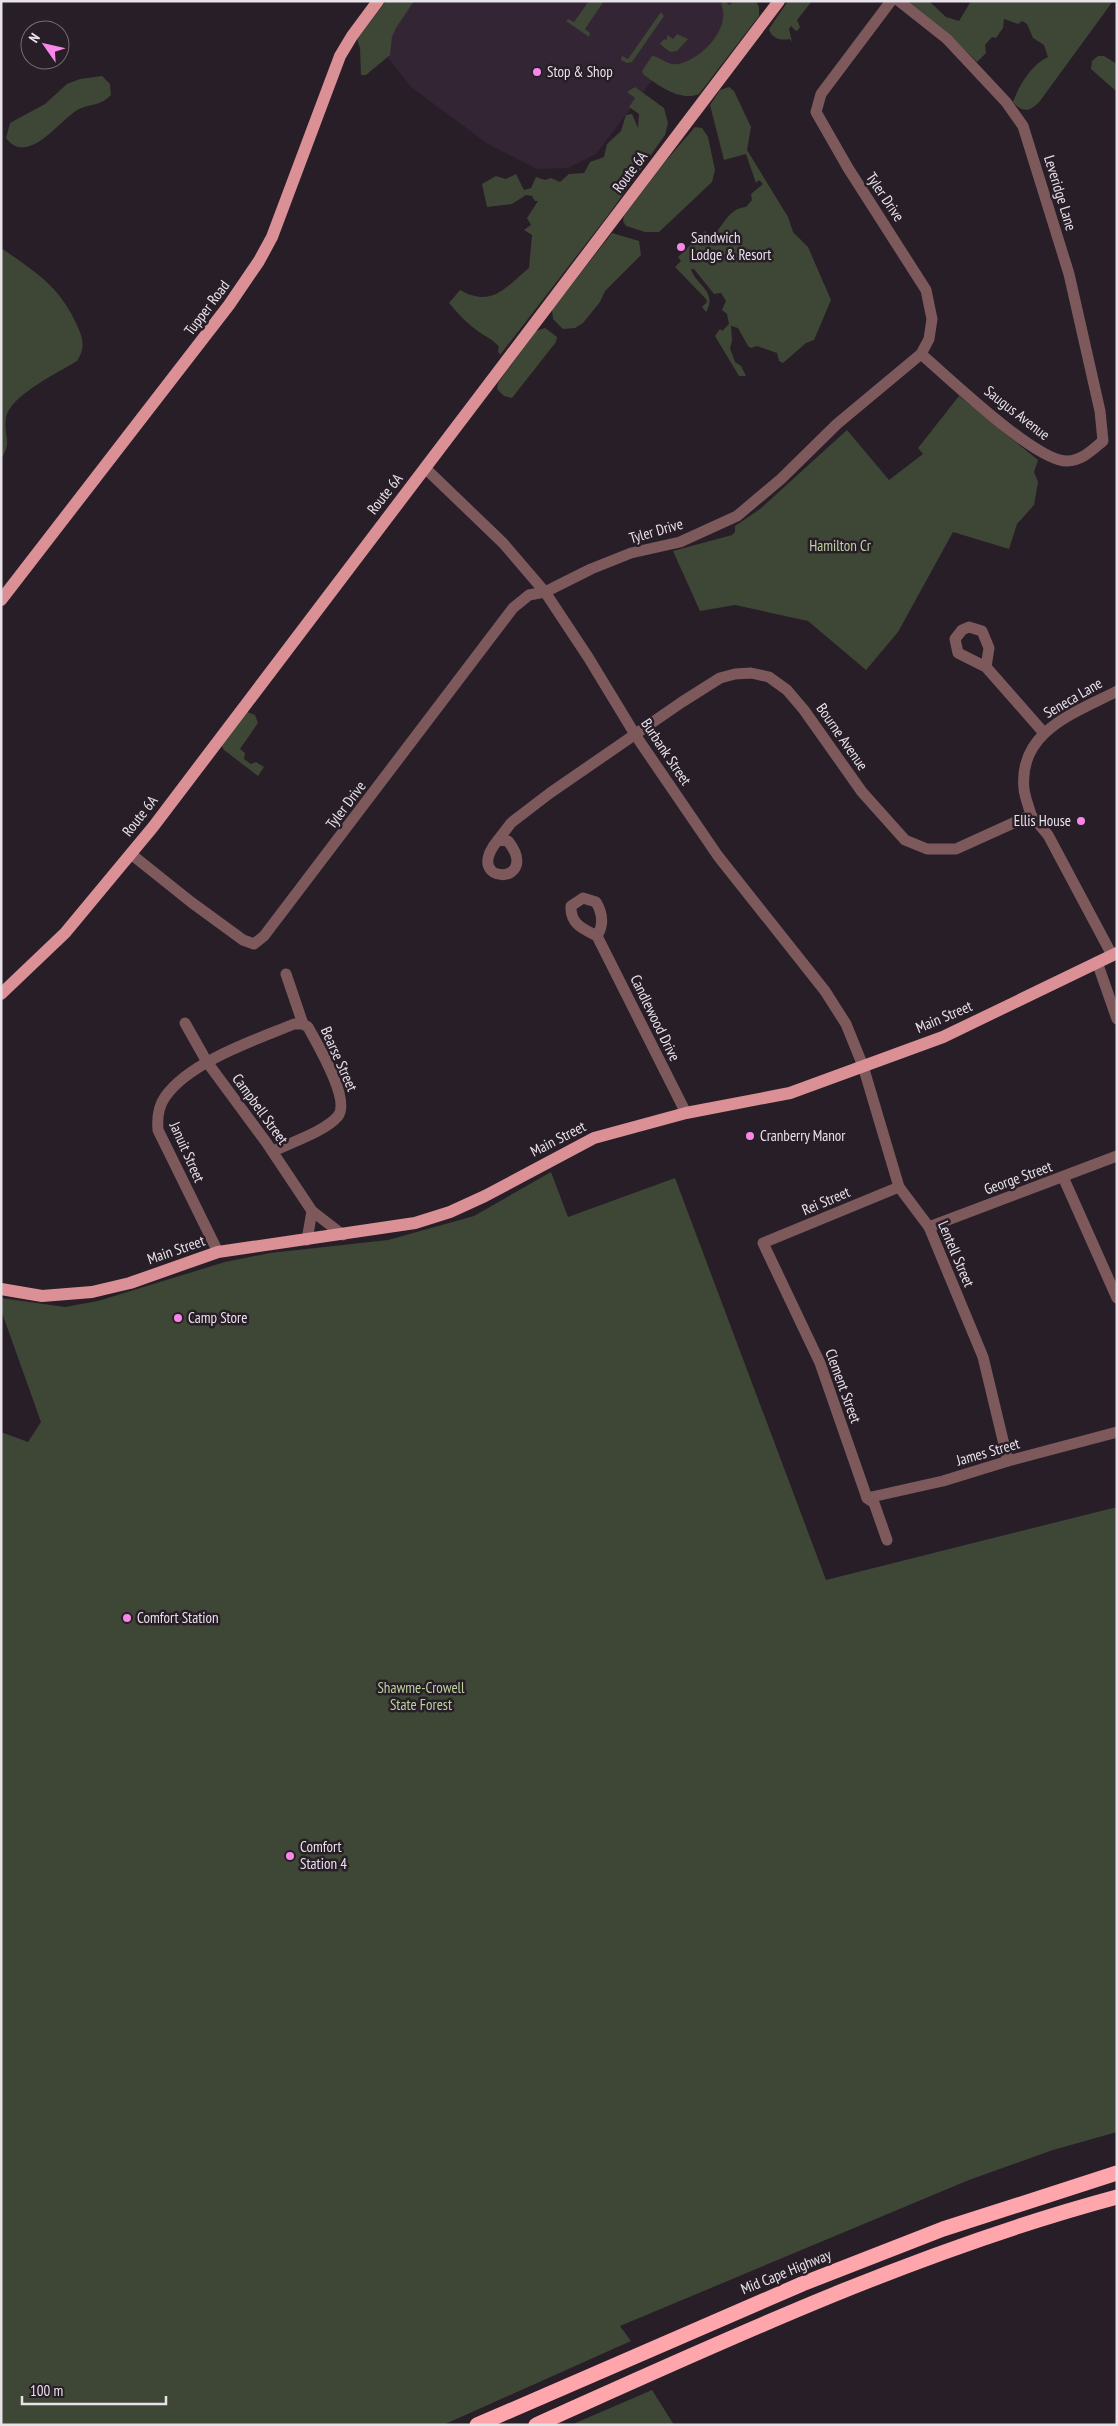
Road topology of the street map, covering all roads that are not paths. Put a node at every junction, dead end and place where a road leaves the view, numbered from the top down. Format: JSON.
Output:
{"nodes":[{"id":1,"x":378,"y":1,"type":"edge"},
{"id":2,"x":779,"y":1,"type":"edge"},
{"id":3,"x":891,"y":1,"type":"edge"},
{"id":4,"x":899,"y":1,"type":"edge"},
{"id":5,"x":921,"y":354,"type":"junction"},
{"id":6,"x":1103,"y":441,"type":"joint"},
{"id":7,"x":425,"y":468,"type":"junction"},
{"id":8,"x":545,"y":592,"type":"junction"},
{"id":9,"x":1,"y":600,"type":"edge"},
{"id":10,"x":986,"y":667,"type":"dead end"},
{"id":11,"x":1117,"y":691,"type":"edge"},
{"id":12,"x":1044,"y":733,"type":"junction"},
{"id":13,"x":636,"y":736,"type":"junction"},
{"id":14,"x":1031,"y":815,"type":"junction"},
{"id":15,"x":498,"y":840,"type":"dead end"},
{"id":16,"x":131,"y":854,"type":"junction"},
{"id":17,"x":597,"y":936,"type":"dead end"},
{"id":18,"x":1114,"y":954,"type":"edge"},
{"id":19,"x":1096,"y":962,"type":"junction"},
{"id":20,"x":286,"y":974,"type":"dead end"},
{"id":21,"x":1,"y":994,"type":"edge"},
{"id":22,"x":1117,"y":1019,"type":"edge"},
{"id":23,"x":185,"y":1023,"type":"dead end"},
{"id":24,"x":303,"y":1024,"type":"junction"},
{"id":25,"x":207,"y":1062,"type":"junction"},
{"id":26,"x":863,"y":1066,"type":"junction"},
{"id":27,"x":686,"y":1113,"type":"junction"},
{"id":28,"x":272,"y":1151,"type":"junction"},
{"id":29,"x":1117,"y":1156,"type":"edge"},
{"id":30,"x":1063,"y":1177,"type":"junction"},
{"id":31,"x":899,"y":1187,"type":"junction"},
{"id":32,"x":312,"y":1211,"type":"junction"},
{"id":33,"x":929,"y":1227,"type":"junction"},
{"id":34,"x":343,"y":1235,"type":"junction"},
{"id":35,"x":306,"y":1240,"type":"junction"},
{"id":36,"x":763,"y":1243,"type":"joint"},
{"id":37,"x":218,"y":1252,"type":"junction"},
{"id":38,"x":1,"y":1289,"type":"edge"},
{"id":39,"x":1117,"y":1298,"type":"edge"},
{"id":40,"x":1117,"y":1432,"type":"edge"},
{"id":41,"x":1008,"y":1460,"type":"junction"},
{"id":42,"x":867,"y":1498,"type":"junction"},
{"id":43,"x":887,"y":1540,"type":"dead end"},
{"id":44,"x":1117,"y":2172,"type":"edge"},
{"id":45,"x":1117,"y":2197,"type":"edge"},
{"id":46,"x":477,"y":2425,"type":"edge"},
{"id":47,"x":536,"y":2425,"type":"edge"}],
"edges":[{"from":1,"to":9,"type":"main road","name":"Tupper Road"},
{"from":2,"to":7,"type":"main road","name":"Route 6A"},
{"from":3,"to":5,"type":"street","name":"Tyler Drive"},
{"from":4,"to":6,"type":"street","name":"Leveridge Lane"},
{"from":5,"to":6,"type":"street","name":"Saugus Avenue"},
{"from":5,"to":8,"type":"street","name":"Tyler Drive"},
{"from":7,"to":8,"type":"street","name":"Burbank Street"},
{"from":7,"to":16,"type":"main road","name":"Route 6A"},
{"from":8,"to":13,"type":"street","name":"Burbank Street"},
{"from":8,"to":16,"type":"street","name":"Tyler Drive"},
{"from":10,"to":12,"type":"street"},
{"from":11,"to":12,"type":"street","name":"Seneca Lane"},
{"from":12,"to":14,"type":"street","name":"Seneca Lane"},
{"from":13,"to":14,"type":"street","name":"Bourne Avenue"},
{"from":13,"to":15,"type":"street","name":"Bourne Avenue"},
{"from":13,"to":26,"type":"street","name":"Burbank Street"},
{"from":14,"to":18,"type":"street"},
{"from":16,"to":21,"type":"main road","name":"Route 6A"},
{"from":17,"to":27,"type":"street","name":"Candlewood Drive"},
{"from":18,"to":19,"type":"main road","name":"Main Street"},
{"from":19,"to":22,"type":"street"},
{"from":19,"to":26,"type":"main road","name":"Main Street"},
{"from":20,"to":24,"type":"street","name":"Bearse Street"},
{"from":23,"to":25,"type":"street","name":"Campbell Street"},
{"from":24,"to":25,"type":"street","name":"Januit Street"},
{"from":24,"to":28,"type":"street","name":"Bearse Street"},
{"from":25,"to":28,"type":"street","name":"Campbell Street"},
{"from":25,"to":37,"type":"street","name":"Januit Street"},
{"from":26,"to":27,"type":"main road","name":"Main Street"},
{"from":26,"to":31,"type":"street","name":"Lentell Street"},
{"from":27,"to":34,"type":"main road","name":"Main Street"},
{"from":28,"to":32,"type":"street","name":"Campbell Street"},
{"from":29,"to":30,"type":"street","name":"George Street"},
{"from":30,"to":33,"type":"street","name":"George Street"},
{"from":30,"to":39,"type":"street"},
{"from":31,"to":33,"type":"street","name":"Lentell Street"},
{"from":31,"to":36,"type":"street","name":"Rei Street"},
{"from":32,"to":34,"type":"street","name":"Campbell Street"},
{"from":32,"to":35,"type":"street"},
{"from":33,"to":41,"type":"street","name":"Lentell Street"},
{"from":34,"to":35,"type":"main road","name":"Main Street"},
{"from":35,"to":37,"type":"main road","name":"Main Street"},
{"from":36,"to":42,"type":"street","name":"Clement Street"},
{"from":37,"to":38,"type":"main road","name":"Main Street"},
{"from":40,"to":41,"type":"street","name":"James Street"},
{"from":41,"to":42,"type":"street","name":"James Street"},
{"from":42,"to":43,"type":"street","name":"Clement Street"},
{"from":44,"to":46,"type":"highway","name":"Mid Cape Highway"},
{"from":45,"to":47,"type":"highway"}]}
